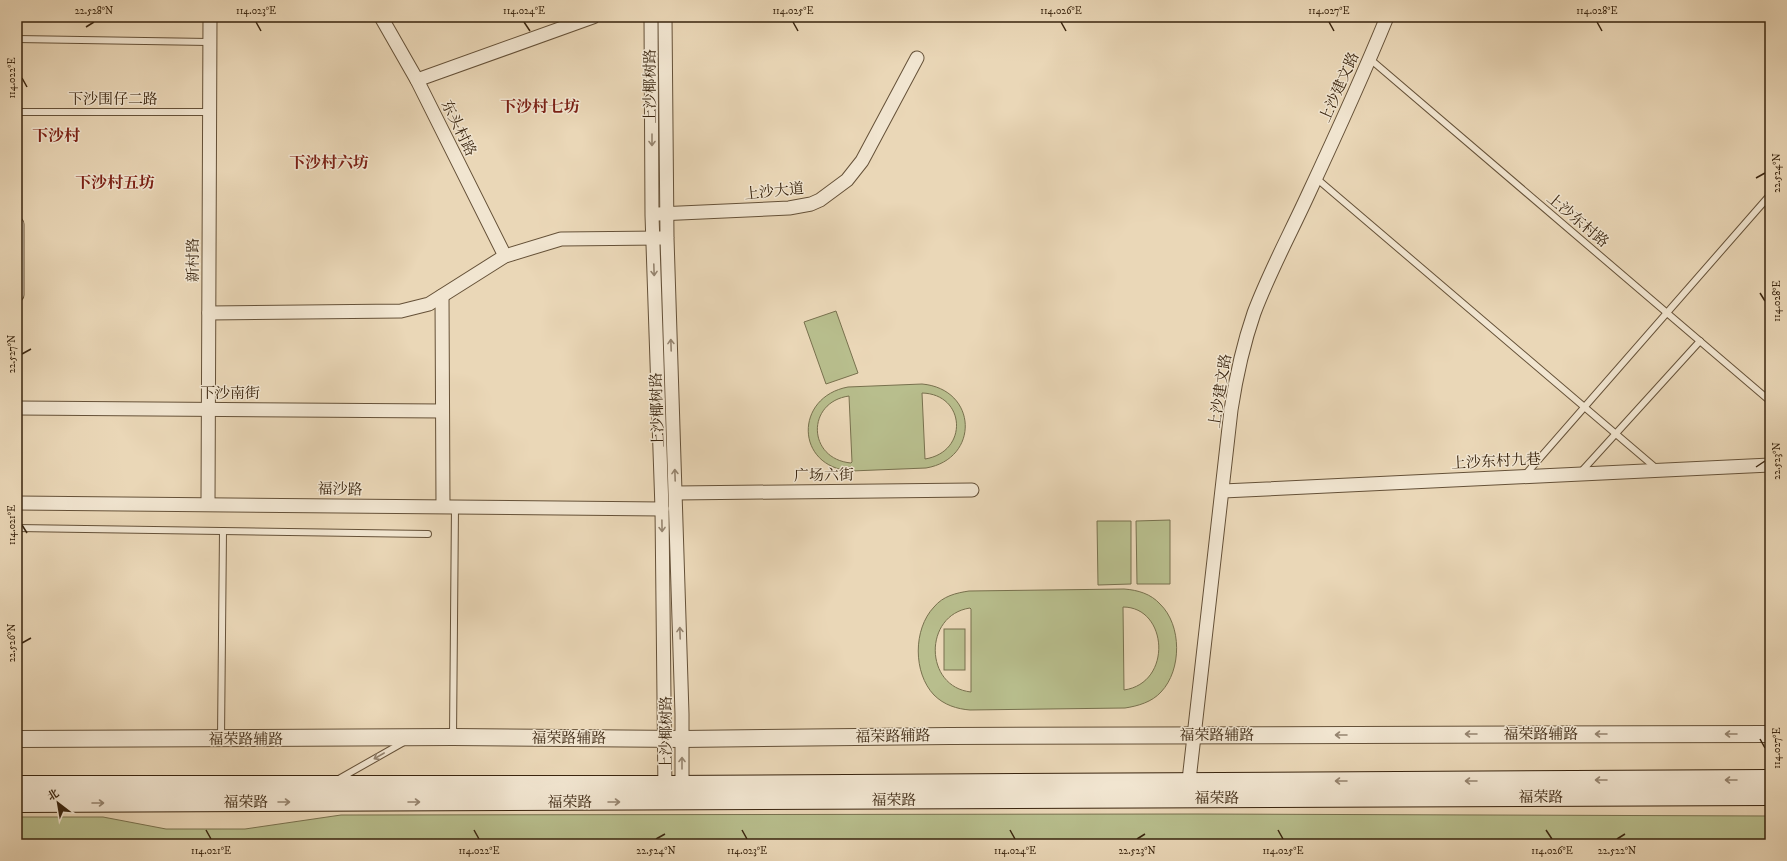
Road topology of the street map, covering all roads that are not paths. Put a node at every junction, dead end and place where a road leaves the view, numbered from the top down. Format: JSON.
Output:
{"nodes":[{"id":1,"x":210,"y":17,"type":"edge"},
{"id":2,"x":381,"y":17,"type":"edge"},
{"id":3,"x":593,"y":17,"type":"edge"},
{"id":4,"x":651,"y":17,"type":"edge"},
{"id":5,"x":665,"y":17,"type":"edge"},
{"id":6,"x":1387,"y":17,"type":"edge"},
{"id":7,"x":17,"y":39,"type":"edge"},
{"id":8,"x":210,"y":42,"type":"junction"},
{"id":9,"x":917,"y":58,"type":"dead end"},
{"id":10,"x":1370,"y":59,"type":"junction"},
{"id":11,"x":417,"y":80,"type":"junction"},
{"id":12,"x":17,"y":112,"type":"edge"},
{"id":13,"x":209,"y":112,"type":"junction"},
{"id":14,"x":1316,"y":178,"type":"junction"},
{"id":15,"x":1770,"y":195,"type":"edge"},
{"id":16,"x":667,"y":214,"type":"junction"},
{"id":17,"x":652,"y":215,"type":"junction"},
{"id":18,"x":17,"y":224,"type":"edge"},
{"id":19,"x":652,"y":238,"type":"junction"},
{"id":20,"x":667,"y":238,"type":"junction"},
{"id":21,"x":505,"y":256,"type":"junction"},
{"id":22,"x":17,"y":295,"type":"edge"},
{"id":23,"x":442,"y":296,"type":"junction"},
{"id":24,"x":209,"y":312,"type":"junction"},
{"id":25,"x":1667,"y":312,"type":"junction"},
{"id":26,"x":1700,"y":341,"type":"junction"},
{"id":27,"x":1770,"y":401,"type":"edge"},
{"id":28,"x":1584,"y":407,"type":"junction"},
{"id":29,"x":17,"y":408,"type":"edge"},
{"id":30,"x":209,"y":409,"type":"junction"},
{"id":31,"x":442,"y":411,"type":"junction"},
{"id":32,"x":1616,"y":433,"type":"junction"},
{"id":33,"x":1770,"y":464,"type":"edge"},
{"id":34,"x":1658,"y":469,"type":"junction"},
{"id":35,"x":1580,"y":473,"type":"junction"},
{"id":36,"x":1524,"y":476,"type":"junction"},
{"id":37,"x":972,"y":490,"type":"dead end"},
{"id":38,"x":1223,"y":491,"type":"junction"},
{"id":39,"x":676,"y":493,"type":"junction"},
{"id":40,"x":17,"y":503,"type":"edge"},
{"id":41,"x":208,"y":503,"type":"junction"},
{"id":42,"x":449,"y":506,"type":"junction"},
{"id":43,"x":662,"y":509,"type":"junction"},
{"id":44,"x":17,"y":528,"type":"edge"},
{"id":45,"x":223,"y":531,"type":"junction"},
{"id":46,"x":428,"y":534,"type":"dead end"},
{"id":47,"x":1195,"y":735,"type":"junction"},
{"id":48,"x":1767,"y":735,"type":"edge"},
{"id":49,"x":453,"y":737,"type":"junction"},
{"id":50,"x":413,"y":738,"type":"junction"},
{"id":51,"x":665,"y":738,"type":"junction"},
{"id":52,"x":17,"y":739,"type":"edge"},
{"id":53,"x":221,"y":739,"type":"junction"},
{"id":54,"x":682,"y":739,"type":"junction"},
{"id":55,"x":1770,"y":780,"type":"edge"},
{"id":56,"x":17,"y":786,"type":"edge"},
{"id":57,"x":323,"y":786,"type":"junction"},
{"id":58,"x":1188,"y":790,"type":"junction"},
{"id":59,"x":674,"y":793,"type":"junction"},
{"id":60,"x":1770,"y":796,"type":"edge"},
{"id":61,"x":17,"y":803,"type":"edge"}],
"edges":[{"from":1,"to":8,"type":"street","name":"新村路"},
{"from":2,"to":11,"type":"street","name":"东头村路"},
{"from":3,"to":11,"type":"street"},
{"from":4,"to":17,"type":"street","name":"上沙椰树路","one_way":true},
{"from":5,"to":16,"type":"street","name":"上沙椰树路"},
{"from":6,"to":10,"type":"street","name":"上沙建文路"},
{"from":7,"to":8,"type":"lane"},
{"from":8,"to":13,"type":"street","name":"新村路"},
{"from":9,"to":16,"type":"street","name":"上沙大道"},
{"from":10,"to":14,"type":"street","name":"上沙建文路"},
{"from":10,"to":25,"type":"lane","name":"上沙东村路"},
{"from":11,"to":21,"type":"street","name":"东头村路"},
{"from":12,"to":13,"type":"lane","name":"下沙围仔二路"},
{"from":13,"to":24,"type":"street","name":"新村路"},
{"from":14,"to":28,"type":"lane"},
{"from":14,"to":38,"type":"street","name":"上沙建文路"},
{"from":15,"to":25,"type":"lane"},
{"from":16,"to":17,"type":"street","name":"上沙大道"},
{"from":16,"to":20,"type":"street","name":"上沙椰树路"},
{"from":17,"to":19,"type":"street","name":"上沙椰树路"},
{"from":18,"to":22,"type":"street"},
{"from":19,"to":20,"type":"street"},
{"from":19,"to":21,"type":"street"},
{"from":19,"to":43,"type":"street","name":"上沙椰树路","one_way":true},
{"from":39,"to":20,"type":"street","name":"上沙椰树路","one_way":true},
{"from":21,"to":23,"type":"street"},
{"from":23,"to":24,"type":"street"},
{"from":23,"to":31,"type":"street"},
{"from":24,"to":30,"type":"street","name":"新村路"},
{"from":25,"to":26,"type":"lane","name":"上沙东村路"},
{"from":25,"to":28,"type":"lane"},
{"from":26,"to":27,"type":"lane","name":"上沙东村路"},
{"from":26,"to":32,"type":"lane"},
{"from":28,"to":32,"type":"lane"},
{"from":28,"to":36,"type":"lane"},
{"from":29,"to":30,"type":"street","name":"下沙南街"},
{"from":30,"to":31,"type":"street","name":"下沙南街"},
{"from":30,"to":41,"type":"street","name":"新村路"},
{"from":31,"to":42,"type":"street"},
{"from":32,"to":34,"type":"lane"},
{"from":32,"to":35,"type":"lane"},
{"from":33,"to":34,"type":"street","name":"上沙东村九巷"},
{"from":34,"to":35,"type":"street","name":"上沙东村九巷"},
{"from":35,"to":36,"type":"street","name":"上沙东村九巷"},
{"from":36,"to":38,"type":"street","name":"上沙东村九巷"},
{"from":37,"to":39,"type":"street","name":"广场六街"},
{"from":38,"to":47,"type":"street","name":"上沙建文路"},
{"from":54,"to":39,"type":"street","name":"上沙椰树路","one_way":true},
{"from":40,"to":41,"type":"street","name":"福沙路"},
{"from":41,"to":42,"type":"street","name":"福沙路"},
{"from":42,"to":43,"type":"street","name":"福沙路"},
{"from":42,"to":49,"type":"lane"},
{"from":43,"to":51,"type":"street","name":"上沙椰树路","one_way":true},
{"from":44,"to":45,"type":"lane"},
{"from":45,"to":46,"type":"lane"},
{"from":45,"to":53,"type":"lane"},
{"from":48,"to":47,"type":"street","name":"福荣路辅路","one_way":true},
{"from":47,"to":54,"type":"street","name":"福荣路辅路"},
{"from":47,"to":58,"type":"street","name":"上沙建文路"},
{"from":49,"to":50,"type":"street","name":"福荣路辅路"},
{"from":49,"to":51,"type":"street","name":"福荣路辅路"},
{"from":50,"to":53,"type":"street","name":"福荣路辅路"},
{"from":50,"to":57,"type":"lane","one_way":true},
{"from":51,"to":54,"type":"street","name":"福荣路辅路"},
{"from":51,"to":59,"type":"street","name":"上沙椰树路"},
{"from":52,"to":53,"type":"street","name":"福荣路辅路"},
{"from":59,"to":54,"type":"street","name":"上沙椰树路","one_way":true},
{"from":55,"to":58,"type":"main road","name":"福荣路","one_way":true},
{"from":56,"to":57,"type":"main road","name":"福荣路"},
{"from":57,"to":59,"type":"main road","name":"福荣路"},
{"from":58,"to":59,"type":"main road","name":"福荣路"},
{"from":58,"to":60,"type":"main road","name":"福荣路"},
{"from":61,"to":59,"type":"main road","name":"福荣路","one_way":true}]}
